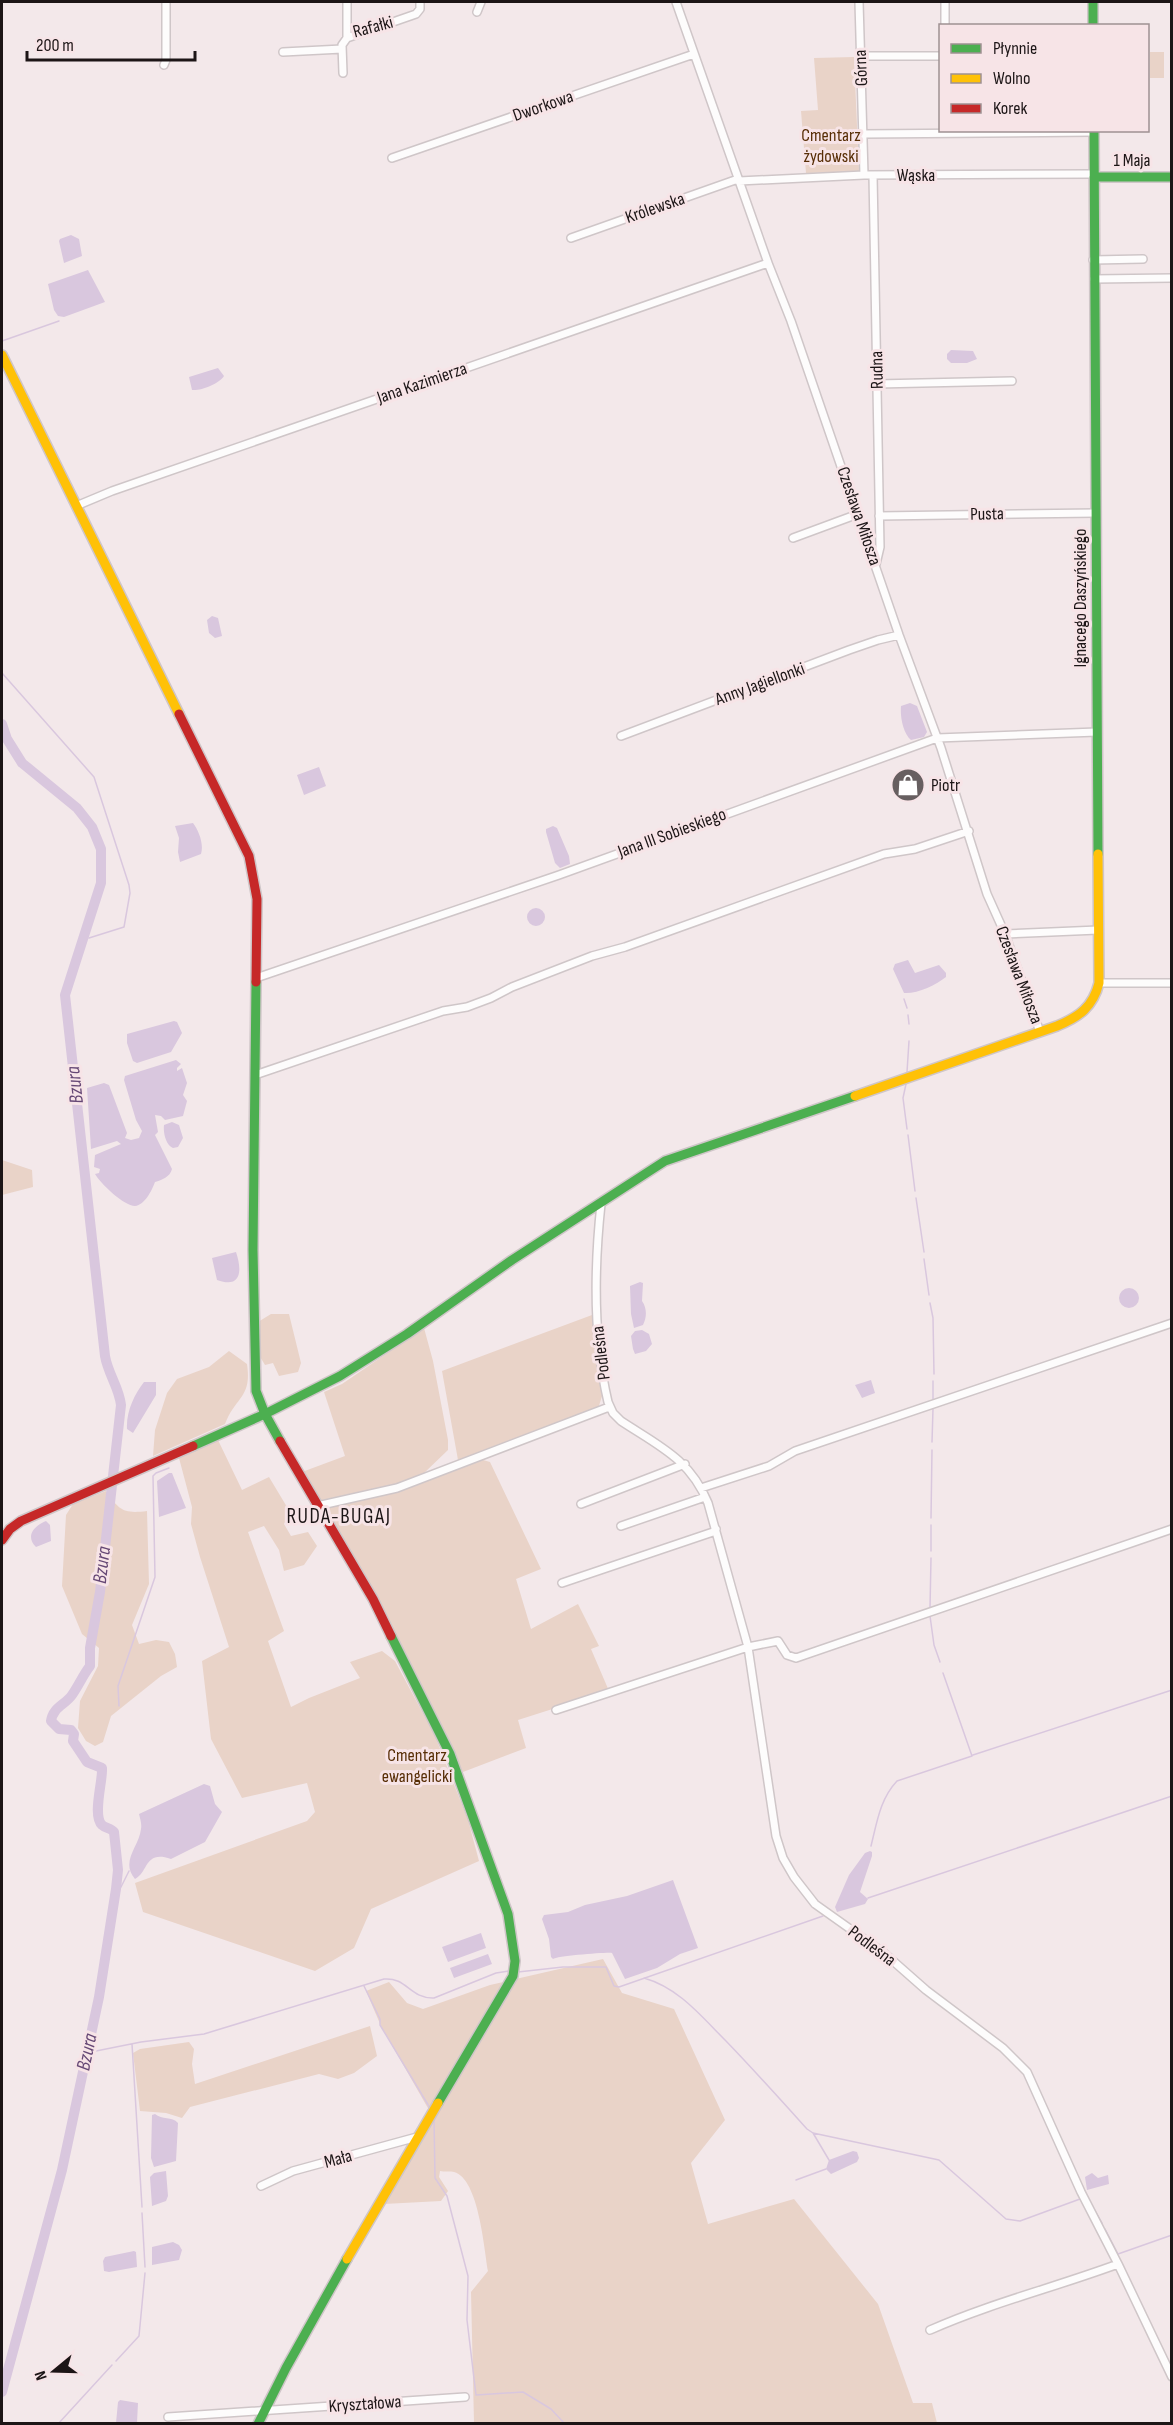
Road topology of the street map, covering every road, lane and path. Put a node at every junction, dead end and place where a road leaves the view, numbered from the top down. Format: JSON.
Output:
{"nodes":[{"id":1,"x":166,"y":2,"type":"edge"},
{"id":2,"x":347,"y":2,"type":"edge"},
{"id":3,"x":420,"y":2,"type":"edge"},
{"id":4,"x":481,"y":2,"type":"edge"},
{"id":5,"x":676,"y":2,"type":"edge"},
{"id":6,"x":859,"y":2,"type":"edge"},
{"id":7,"x":945,"y":2,"type":"edge"},
{"id":8,"x":1093,"y":2,"type":"edge"},
{"id":9,"x":477,"y":12,"type":"dead end"},
{"id":10,"x":945,"y":24,"type":"edge"},
{"id":11,"x":1093,"y":24,"type":"edge"},
{"id":12,"x":346,"y":38,"type":"junction"},
{"id":13,"x":342,"y":49,"type":"junction"},
{"id":14,"x":283,"y":52,"type":"dead end"},
{"id":15,"x":694,"y":54,"type":"junction"},
{"id":16,"x":861,"y":56,"type":"junction"},
{"id":17,"x":939,"y":56,"type":"edge"},
{"id":18,"x":164,"y":65,"type":"dead end"},
{"id":19,"x":343,"y":74,"type":"dead end"},
{"id":20,"x":1017,"y":132,"type":"edge"},
{"id":21,"x":1094,"y":132,"type":"edge"},
{"id":22,"x":863,"y":134,"type":"junction"},
{"id":23,"x":392,"y":158,"type":"dead end"},
{"id":24,"x":864,"y":175,"type":"junction"},
{"id":25,"x":873,"y":175,"type":"junction"},
{"id":26,"x":1094,"y":175,"type":"junction"},
{"id":27,"x":1172,"y":177,"type":"edge"},
{"id":28,"x":739,"y":180,"type":"junction"},
{"id":29,"x":571,"y":238,"type":"dead end"},
{"id":30,"x":1143,"y":259,"type":"dead end"},
{"id":31,"x":1093,"y":260,"type":"junction"},
{"id":32,"x":768,"y":263,"type":"junction"},
{"id":33,"x":1172,"y":278,"type":"edge"},
{"id":34,"x":1094,"y":279,"type":"junction"},
{"id":35,"x":2,"y":355,"type":"edge"},
{"id":36,"x":1012,"y":381,"type":"dead end"},
{"id":37,"x":877,"y":384,"type":"junction"},
{"id":38,"x":76,"y":507,"type":"junction"},
{"id":39,"x":1096,"y":513,"type":"junction"},
{"id":40,"x":858,"y":514,"type":"junction"},
{"id":41,"x":879,"y":516,"type":"junction"},
{"id":42,"x":793,"y":538,"type":"dead end"},
{"id":43,"x":876,"y":564,"type":"junction"},
{"id":44,"x":899,"y":635,"type":"junction"},
{"id":45,"x":1097,"y":732,"type":"junction"},
{"id":46,"x":621,"y":736,"type":"dead end"},
{"id":47,"x":937,"y":738,"type":"junction"},
{"id":48,"x":969,"y":831,"type":"junction"},
{"id":49,"x":1098,"y":930,"type":"junction"},
{"id":50,"x":1005,"y":934,"type":"junction"},
{"id":51,"x":256,"y":978,"type":"junction"},
{"id":52,"x":1099,"y":983,"type":"junction"},
{"id":53,"x":1172,"y":983,"type":"edge"},
{"id":54,"x":1040,"y":1032,"type":"junction"},
{"id":55,"x":255,"y":1075,"type":"junction"},
{"id":56,"x":601,"y":1204,"type":"junction"},
{"id":57,"x":1172,"y":1323,"type":"edge"},
{"id":58,"x":609,"y":1407,"type":"junction"},
{"id":59,"x":265,"y":1414,"type":"junction"},
{"id":60,"x":685,"y":1464,"type":"junction"},
{"id":61,"x":701,"y":1488,"type":"junction"},
{"id":62,"x":705,"y":1497,"type":"junction"},
{"id":63,"x":581,"y":1504,"type":"dead end"},
{"id":64,"x":317,"y":1506,"type":"junction"},
{"id":65,"x":6,"y":1526,"type":"edge"},
{"id":66,"x":621,"y":1527,"type":"dead end"},
{"id":67,"x":716,"y":1529,"type":"junction"},
{"id":68,"x":1172,"y":1529,"type":"edge"},
{"id":69,"x":2,"y":1540,"type":"edge"},
{"id":70,"x":562,"y":1583,"type":"dead end"},
{"id":71,"x":748,"y":1647,"type":"junction"},
{"id":72,"x":556,"y":1710,"type":"dead end"},
{"id":73,"x":417,"y":2137,"type":"junction"},
{"id":74,"x":261,"y":2186,"type":"dead end"},
{"id":75,"x":1118,"y":2264,"type":"junction"},
{"id":76,"x":930,"y":2331,"type":"dead end"},
{"id":77,"x":1172,"y":2377,"type":"edge"},
{"id":78,"x":465,"y":2397,"type":"dead end"},
{"id":79,"x":264,"y":2411,"type":"junction"},
{"id":80,"x":168,"y":2417,"type":"dead end"},
{"id":81,"x":258,"y":2424,"type":"edge"}],
"edges":[{"from":1,"to":18,"type":"street"},
{"from":2,"to":12,"type":"street","name":"Rafałki"},
{"from":3,"to":12,"type":"street","name":"Rafałki"},
{"from":4,"to":9,"type":"street"},
{"from":5,"to":15,"type":"street","name":"Czesława Miłosza"},
{"from":6,"to":16,"type":"street","name":"Górna"},
{"from":7,"to":10,"type":"street"},
{"from":8,"to":11,"type":"street"},
{"from":12,"to":13,"type":"street"},
{"from":13,"to":14,"type":"street"},
{"from":13,"to":19,"type":"street"},
{"from":15,"to":23,"type":"street","name":"Dworkowa"},
{"from":15,"to":28,"type":"street","name":"Czesława Miłosza"},
{"from":16,"to":17,"type":"street"},
{"from":16,"to":22,"type":"street","name":"Górna"},
{"from":20,"to":22,"type":"street"},
{"from":21,"to":26,"type":"street","name":"Ignacego Daszyńskiego"},
{"from":22,"to":24,"type":"street"},
{"from":24,"to":25,"type":"street","name":"Wąska"},
{"from":24,"to":28,"type":"street","name":"Wąska"},
{"from":25,"to":26,"type":"street","name":"Wąska"},
{"from":25,"to":37,"type":"street","name":"Rudna"},
{"from":26,"to":27,"type":"street","name":"1 Maja"},
{"from":26,"to":31,"type":"street","name":"Ignacego Daszyńskiego"},
{"from":28,"to":29,"type":"street","name":"Królewska"},
{"from":28,"to":32,"type":"street","name":"Czesława Miłosza"},
{"from":30,"to":31,"type":"street"},
{"from":31,"to":34,"type":"street","name":"Ignacego Daszyńskiego"},
{"from":32,"to":38,"type":"street","name":"Jana Kazimierza"},
{"from":32,"to":40,"type":"street","name":"Czesława Miłosza"},
{"from":33,"to":34,"type":"street"},
{"from":34,"to":39,"type":"street","name":"Ignacego Daszyńskiego"},
{"from":35,"to":38,"type":"street"},
{"from":36,"to":37,"type":"street"},
{"from":37,"to":41,"type":"street","name":"Rudna"},
{"from":38,"to":51,"type":"street"},
{"from":39,"to":41,"type":"street","name":"Pusta"},
{"from":39,"to":45,"type":"street","name":"Ignacego Daszyńskiego"},
{"from":40,"to":42,"type":"street"},
{"from":40,"to":43,"type":"street","name":"Czesława Miłosza"},
{"from":41,"to":43,"type":"street","name":"Rudna"},
{"from":43,"to":44,"type":"street","name":"Czesława Miłosza"},
{"from":44,"to":46,"type":"street","name":"Anny Jagiellonki"},
{"from":44,"to":47,"type":"street","name":"Czesława Miłosza"},
{"from":45,"to":47,"type":"street","name":"Jana III Sobieskiego"},
{"from":45,"to":49,"type":"street","name":"Ignacego Daszyńskiego"},
{"from":47,"to":48,"type":"street","name":"Czesława Miłosza"},
{"from":47,"to":51,"type":"street","name":"Jana III Sobieskiego"},
{"from":48,"to":50,"type":"street","name":"Czesława Miłosza"},
{"from":48,"to":55,"type":"street"},
{"from":49,"to":50,"type":"street"},
{"from":49,"to":52,"type":"street","name":"Ignacego Daszyńskiego"},
{"from":50,"to":54,"type":"street","name":"Czesława Miłosza"},
{"from":51,"to":55,"type":"street"},
{"from":52,"to":53,"type":"street"},
{"from":52,"to":54,"type":"street","name":"Ignacego Daszyńskiego"},
{"from":54,"to":56,"type":"street","name":"Ignacego Daszyńskiego"},
{"from":55,"to":59,"type":"street"},
{"from":56,"to":58,"type":"street","name":"Podleśna"},
{"from":56,"to":59,"type":"street","name":"Ignacego Daszyńskiego"},
{"from":57,"to":61,"type":"street"},
{"from":58,"to":60,"type":"street","name":"Podleśna"},
{"from":58,"to":64,"type":"street"},
{"from":59,"to":64,"type":"street"},
{"from":59,"to":65,"type":"street","name":"Ignacego Daszyńskiego"},
{"from":60,"to":61,"type":"street","name":"Podleśna"},
{"from":60,"to":63,"type":"street"},
{"from":61,"to":62,"type":"street","name":"Podleśna"},
{"from":62,"to":66,"type":"street"},
{"from":62,"to":67,"type":"street","name":"Podleśna"},
{"from":64,"to":73,"type":"street"},
{"from":65,"to":69,"type":"street"},
{"from":67,"to":70,"type":"street"},
{"from":67,"to":71,"type":"street","name":"Podleśna"},
{"from":68,"to":71,"type":"street"},
{"from":71,"to":72,"type":"street"},
{"from":71,"to":75,"type":"street","name":"Podleśna"},
{"from":73,"to":74,"type":"street","name":"Mała"},
{"from":73,"to":79,"type":"street"},
{"from":75,"to":76,"type":"street"},
{"from":75,"to":77,"type":"street","name":"Podleśna"},
{"from":78,"to":79,"type":"street","name":"Kryształowa"},
{"from":79,"to":80,"type":"street","name":"Kryształowa"},
{"from":79,"to":81,"type":"street"}]}
